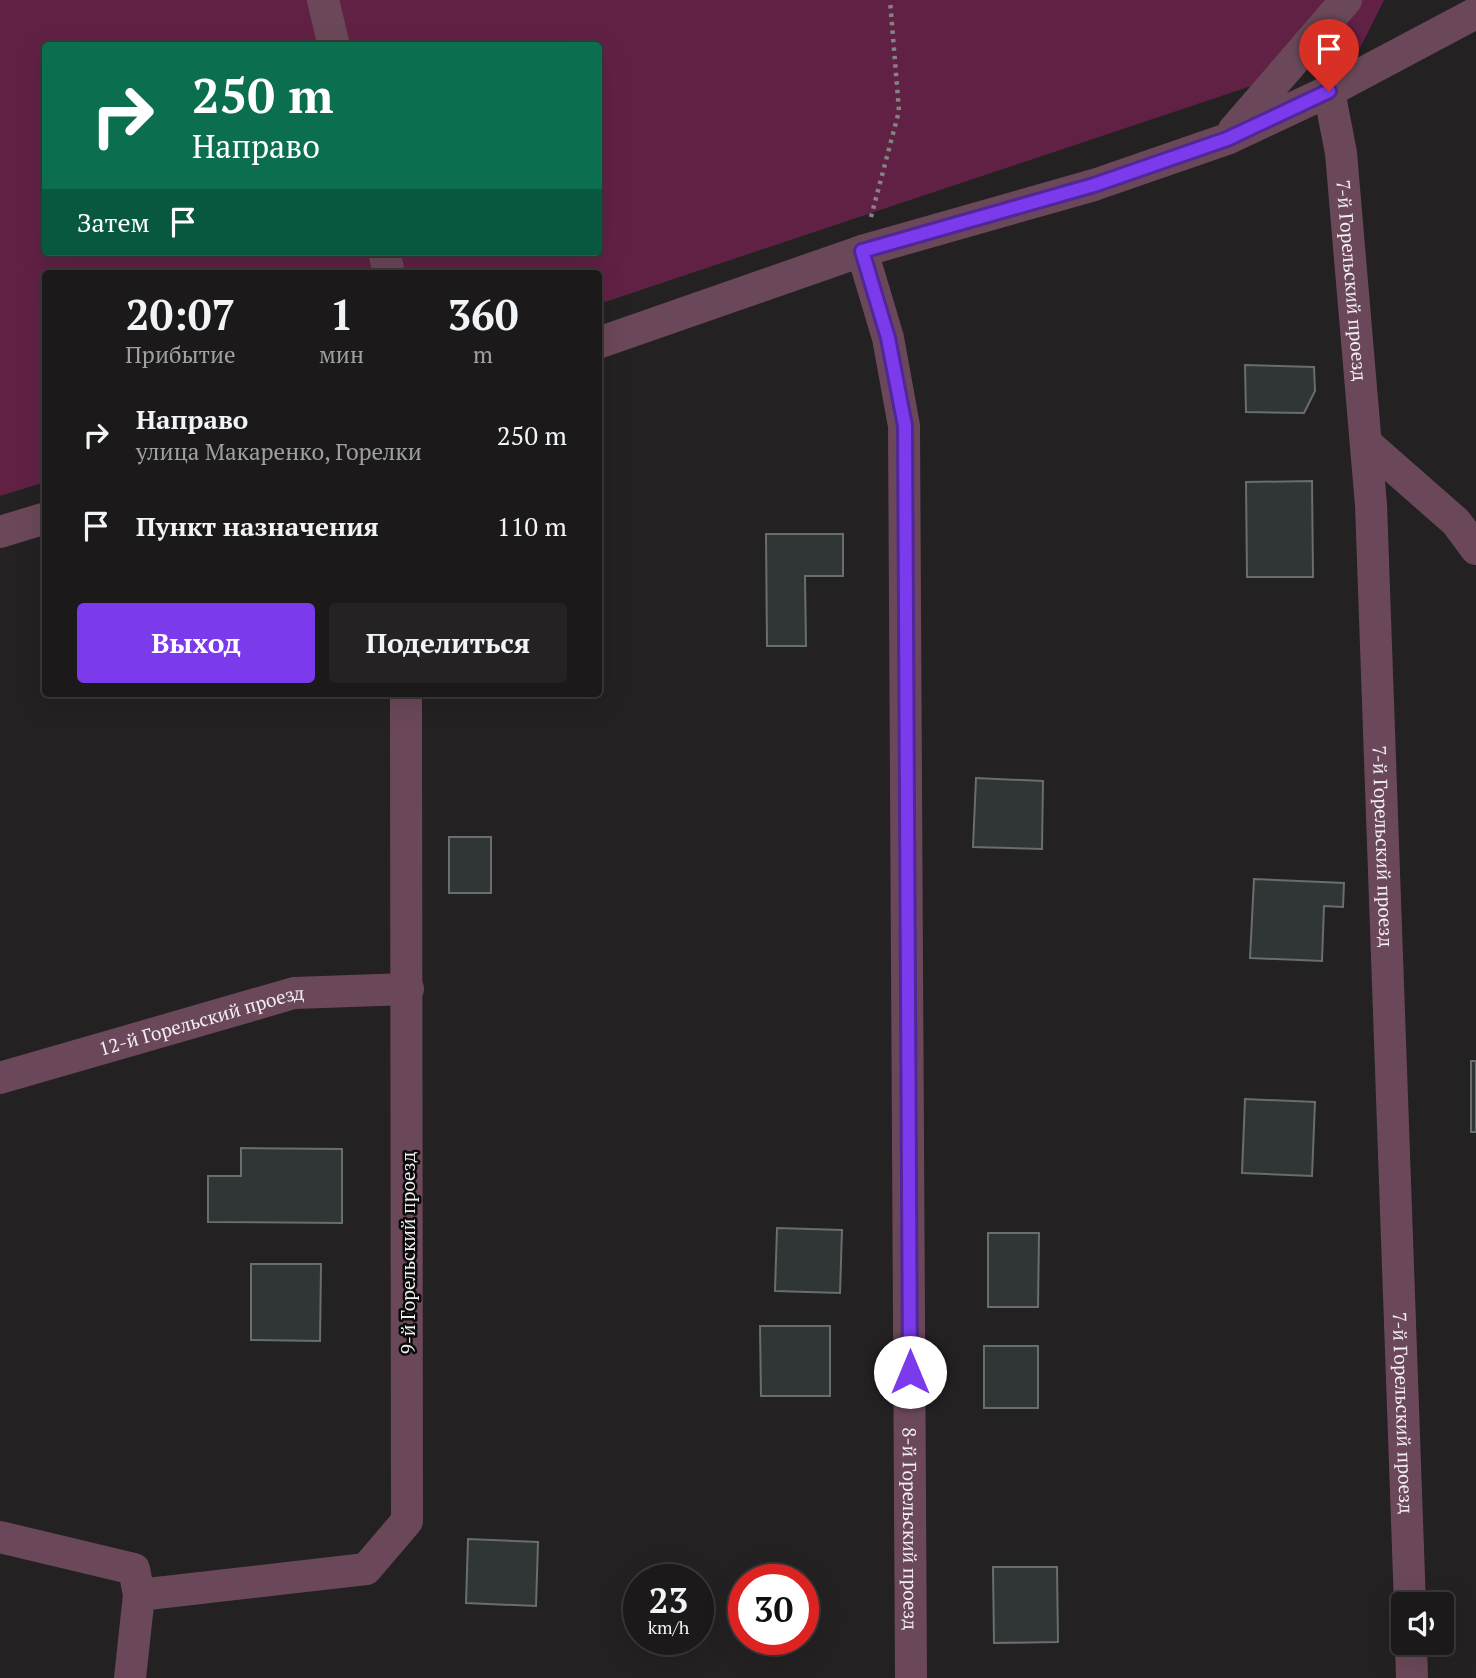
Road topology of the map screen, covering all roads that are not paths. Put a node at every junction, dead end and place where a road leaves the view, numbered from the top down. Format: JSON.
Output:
{"nodes":[{"id":1,"x":323,"y":0,"type":"edge"},
{"id":2,"x":1346,"y":0,"type":"edge"},
{"id":3,"x":1476,"y":13,"type":"edge"},
{"id":4,"x":333,"y":42,"type":"edge"},
{"id":5,"x":1329,"y":91,"type":"junction"},
{"id":6,"x":1227,"y":139,"type":"junction"},
{"id":7,"x":862,"y":251,"type":"junction"},
{"id":8,"x":602,"y":342,"type":"edge"},
{"id":9,"x":1366,"y":443,"type":"junction"},
{"id":10,"x":42,"y":519,"type":"edge"},
{"id":11,"x":0,"y":532,"type":"edge"},
{"id":12,"x":1476,"y":549,"type":"edge"},
{"id":13,"x":406,"y":697,"type":"edge"},
{"id":14,"x":408,"y":989,"type":"junction"},
{"id":15,"x":0,"y":1078,"type":"edge"},
{"id":16,"x":0,"y":1537,"type":"edge"},
{"id":17,"x":1410,"y":1592,"type":"edge"},
{"id":18,"x":139,"y":1595,"type":"junction"},
{"id":19,"x":1411,"y":1655,"type":"edge"},
{"id":20,"x":130,"y":1678,"type":"edge"},
{"id":21,"x":911,"y":1678,"type":"edge"},
{"id":22,"x":1412,"y":1678,"type":"edge"}],
"edges":[{"from":1,"to":4,"type":"street"},
{"from":2,"to":6,"type":"street"},
{"from":3,"to":5,"type":"street"},
{"from":5,"to":6,"type":"street"},
{"from":5,"to":9,"type":"street","name":"7-й Горельский проезд"},
{"from":6,"to":7,"type":"street"},
{"from":7,"to":8,"type":"street"},
{"from":7,"to":21,"type":"street","name":"8-й Горельский проезд"},
{"from":9,"to":12,"type":"street"},
{"from":9,"to":17,"type":"street","name":"7-й Горельский проезд"},
{"from":10,"to":11,"type":"street"},
{"from":13,"to":14,"type":"street","name":"9-й Горельский проезд"},
{"from":14,"to":15,"type":"street","name":"12-й Горельский проезд"},
{"from":14,"to":18,"type":"street","name":"9-й Горельский проезд"},
{"from":16,"to":18,"type":"street"},
{"from":18,"to":20,"type":"street"},
{"from":19,"to":22,"type":"street"}]}
